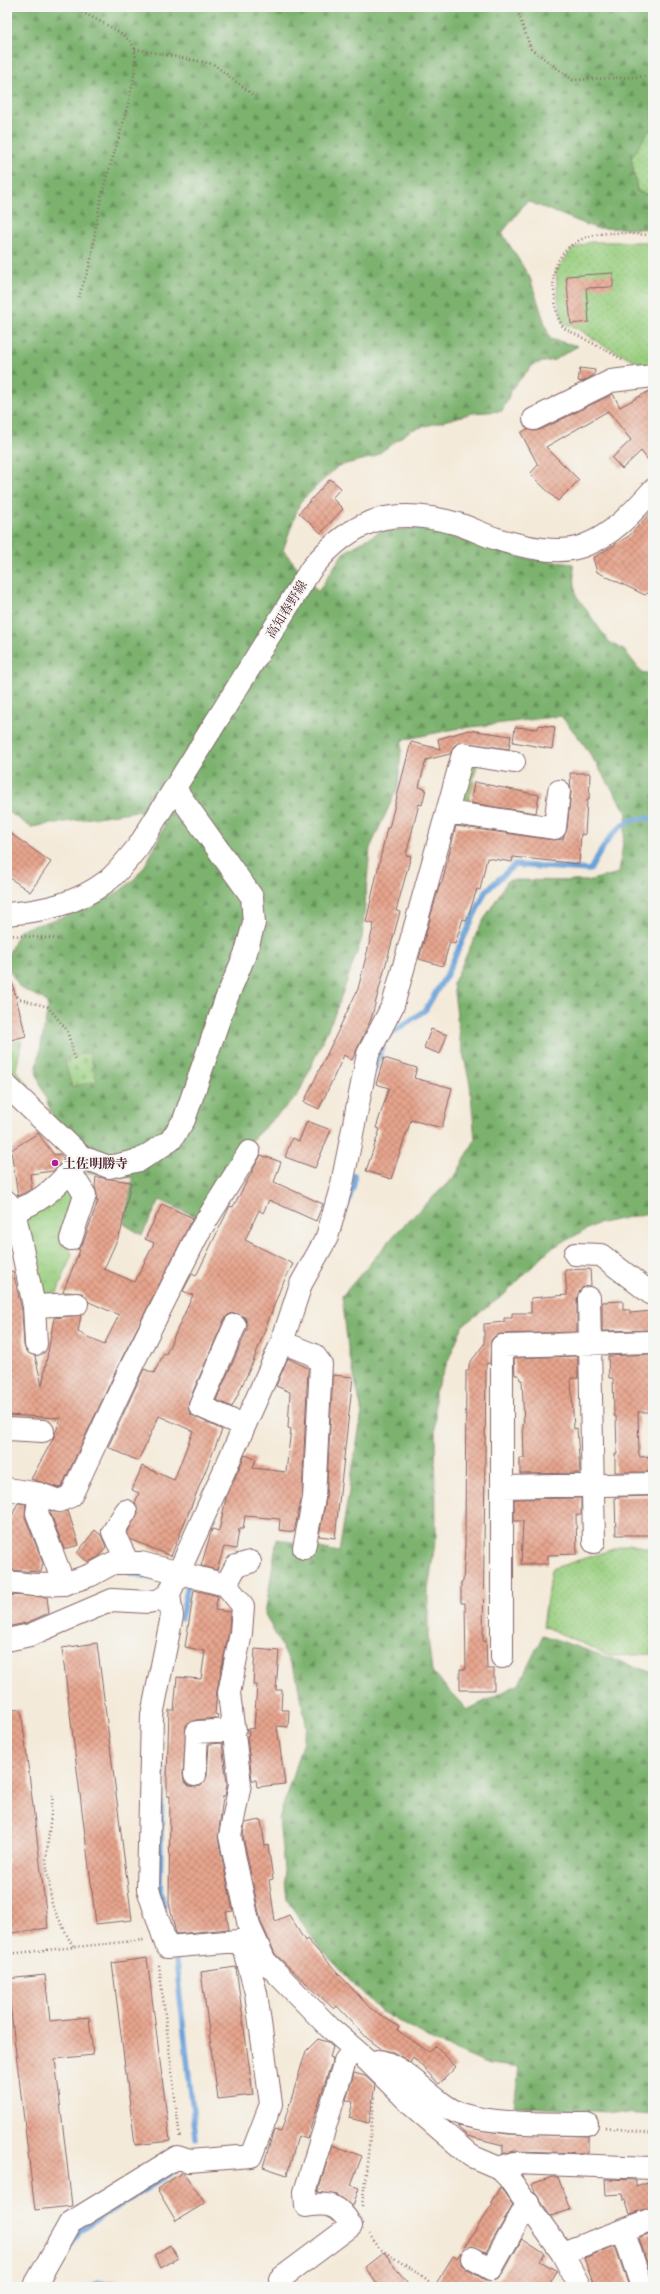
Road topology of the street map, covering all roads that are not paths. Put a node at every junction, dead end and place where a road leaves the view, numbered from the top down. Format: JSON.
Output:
{"nodes":[{"id":1,"x":653,"y":376,"type":"edge"},
{"id":2,"x":534,"y":419,"type":"dead end"},
{"id":3,"x":653,"y":490,"type":"edge"},
{"id":4,"x":514,"y":762,"type":"dead end"},
{"id":5,"x":175,"y":789,"type":"junction"},
{"id":6,"x":559,"y":791,"type":"dead end"},
{"id":7,"x":447,"y":812,"type":"junction"},
{"id":8,"x":7,"y":914,"type":"edge"},
{"id":9,"x":7,"y":1086,"type":"edge"},
{"id":10,"x":249,"y":1152,"type":"dead end"},
{"id":11,"x":76,"y":1164,"type":"junction"},
{"id":12,"x":10,"y":1206,"type":"edge"},
{"id":13,"x":71,"y":1239,"type":"dead end"},
{"id":14,"x":575,"y":1254,"type":"dead end"},
{"id":15,"x":653,"y":1295,"type":"edge"},
{"id":16,"x":590,"y":1298,"type":"dead end"},
{"id":17,"x":77,"y":1304,"type":"dead end"},
{"id":18,"x":34,"y":1306,"type":"junction"},
{"id":19,"x":235,"y":1326,"type":"dead end"},
{"id":20,"x":282,"y":1342,"type":"junction"},
{"id":21,"x":653,"y":1342,"type":"edge"},
{"id":22,"x":36,"y":1344,"type":"dead end"},
{"id":23,"x":591,"y":1344,"type":"junction"},
{"id":24,"x":244,"y":1426,"type":"junction"},
{"id":25,"x":7,"y":1429,"type":"edge"},
{"id":26,"x":43,"y":1431,"type":"dead end"},
{"id":27,"x":653,"y":1484,"type":"edge"},
{"id":28,"x":593,"y":1485,"type":"junction"},
{"id":29,"x":504,"y":1487,"type":"junction"},
{"id":30,"x":7,"y":1489,"type":"edge"},
{"id":31,"x":40,"y":1494,"type":"junction"},
{"id":32,"x":126,"y":1510,"type":"dead end"},
{"id":33,"x":594,"y":1542,"type":"dead end"},
{"id":34,"x":304,"y":1548,"type":"dead end"},
{"id":35,"x":250,"y":1562,"type":"dead end"},
{"id":36,"x":128,"y":1563,"type":"junction"},
{"id":37,"x":179,"y":1572,"type":"junction"},
{"id":38,"x":7,"y":1582,"type":"edge"},
{"id":39,"x":64,"y":1584,"type":"junction"},
{"id":40,"x":226,"y":1585,"type":"junction"},
{"id":41,"x":169,"y":1594,"type":"junction"},
{"id":42,"x":7,"y":1640,"type":"edge"},
{"id":43,"x":502,"y":1657,"type":"dead end"},
{"id":44,"x":235,"y":1730,"type":"junction"},
{"id":45,"x":195,"y":1775,"type":"dead end"},
{"id":46,"x":367,"y":2061,"type":"junction"},
{"id":47,"x":586,"y":2124,"type":"road end"},
{"id":48,"x":499,"y":2168,"type":"junction"},
{"id":49,"x":653,"y":2168,"type":"edge"},
{"id":50,"x":528,"y":2203,"type":"junction"},
{"id":51,"x":653,"y":2219,"type":"edge"},
{"id":52,"x":622,"y":2230,"type":"junction"},
{"id":53,"x":562,"y":2253,"type":"junction"},
{"id":54,"x":472,"y":2258,"type":"dead end"},
{"id":55,"x":280,"y":2279,"type":"dead end"},
{"id":56,"x":34,"y":2287,"type":"edge"},
{"id":57,"x":580,"y":2287,"type":"edge"},
{"id":58,"x":642,"y":2287,"type":"edge"}],
"edges":[{"from":1,"to":2,"type":"street"},
{"from":3,"to":5,"type":"street","name":"高知春野線"},
{"from":4,"to":7,"type":"street"},
{"from":5,"to":8,"type":"street","name":"高知春野線"},
{"from":5,"to":11,"type":"street"},
{"from":6,"to":7,"type":"street"},
{"from":7,"to":20,"type":"street"},
{"from":9,"to":11,"type":"street"},
{"from":10,"to":31,"type":"street"},
{"from":11,"to":12,"type":"street"},
{"from":11,"to":13,"type":"street"},
{"from":12,"to":18,"type":"street"},
{"from":14,"to":15,"type":"street"},
{"from":16,"to":23,"type":"street"},
{"from":17,"to":18,"type":"street"},
{"from":18,"to":22,"type":"street"},
{"from":19,"to":24,"type":"street"},
{"from":20,"to":24,"type":"street"},
{"from":20,"to":34,"type":"street"},
{"from":21,"to":23,"type":"street"},
{"from":23,"to":28,"type":"street"},
{"from":23,"to":29,"type":"street"},
{"from":24,"to":37,"type":"street"},
{"from":25,"to":26,"type":"street"},
{"from":27,"to":28,"type":"street"},
{"from":28,"to":29,"type":"street"},
{"from":28,"to":33,"type":"street"},
{"from":29,"to":43,"type":"street"},
{"from":30,"to":31,"type":"street"},
{"from":31,"to":39,"type":"street"},
{"from":32,"to":36,"type":"street"},
{"from":35,"to":40,"type":"street"},
{"from":36,"to":37,"type":"street"},
{"from":36,"to":39,"type":"street"},
{"from":37,"to":40,"type":"street"},
{"from":37,"to":41,"type":"street"},
{"from":38,"to":39,"type":"street"},
{"from":40,"to":44,"type":"street"},
{"from":41,"to":42,"type":"street"},
{"from":41,"to":56,"type":"street"},
{"from":44,"to":45,"type":"street"},
{"from":44,"to":46,"type":"street"},
{"from":46,"to":47,"type":"street"},
{"from":46,"to":48,"type":"street"},
{"from":46,"to":55,"type":"street"},
{"from":48,"to":49,"type":"street"},
{"from":48,"to":50,"type":"street"},
{"from":50,"to":53,"type":"street"},
{"from":50,"to":54,"type":"street"},
{"from":51,"to":52,"type":"street"},
{"from":52,"to":53,"type":"street"},
{"from":52,"to":58,"type":"street"},
{"from":53,"to":57,"type":"street"}]}
